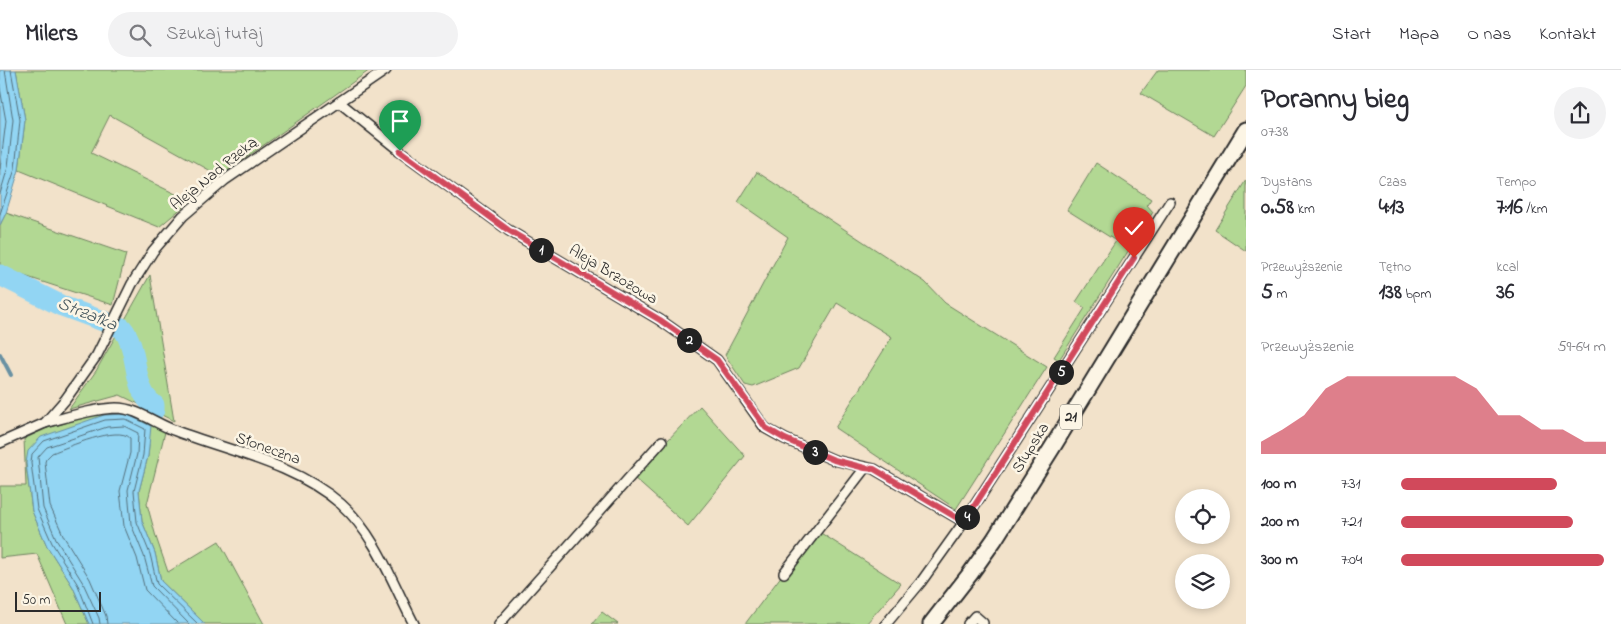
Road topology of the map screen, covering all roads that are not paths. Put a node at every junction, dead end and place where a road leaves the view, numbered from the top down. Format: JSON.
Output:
{"nodes":[{"id":1,"x":386,"y":70,"type":"edge"},
{"id":2,"x":339,"y":102,"type":"junction"},
{"id":3,"x":1246,"y":130,"type":"edge"},
{"id":4,"x":1170,"y":202,"type":"dead end"},
{"id":5,"x":45,"y":423,"type":"junction"},
{"id":6,"x":662,"y":441,"type":"dead end"},
{"id":7,"x":0,"y":443,"type":"edge"},
{"id":8,"x":865,"y":468,"type":"junction"},
{"id":9,"x":964,"y":522,"type":"junction"},
{"id":10,"x":784,"y":573,"type":"dead end"},
{"id":11,"x":983,"y":623,"type":"edge"},
{"id":12,"x":414,"y":624,"type":"edge"},
{"id":13,"x":499,"y":624,"type":"edge"},
{"id":14,"x":886,"y":624,"type":"edge"},
{"id":15,"x":931,"y":624,"type":"edge"},
{"id":16,"x":968,"y":624,"type":"edge"}],
"edges":[{"from":1,"to":2,"type":"street","name":"Aleja Nad Rzeką"},
{"from":2,"to":5,"type":"street","name":"Aleja Nad Rzeką"},
{"from":2,"to":8,"type":"street","name":"Aleja Brzozowa"},
{"from":3,"to":15,"type":"main road","name":"Słupska","number":"21"},
{"from":4,"to":9,"type":"street"},
{"from":5,"to":7,"type":"street","name":"Aleja Nad Rzeką"},
{"from":5,"to":12,"type":"street","name":"Słoneczna"},
{"from":6,"to":13,"type":"street"},
{"from":8,"to":9,"type":"street","name":"Aleja Brzozowa"},
{"from":8,"to":10,"type":"street"},
{"from":9,"to":14,"type":"street"},
{"from":11,"to":16,"type":"street"}]}
